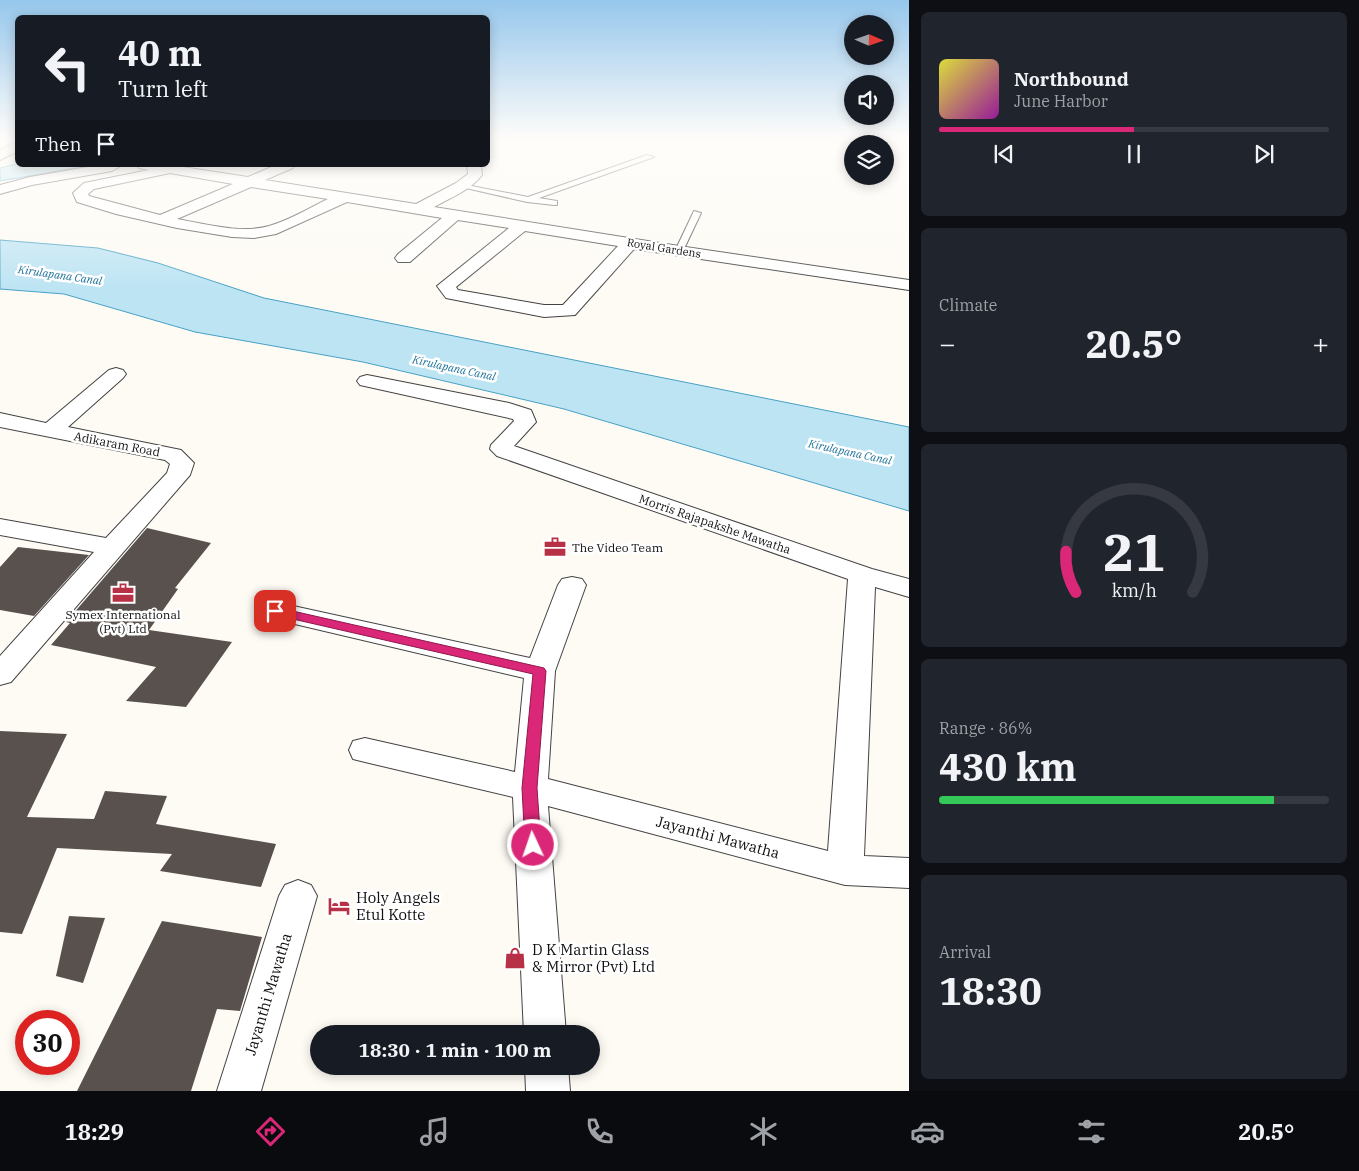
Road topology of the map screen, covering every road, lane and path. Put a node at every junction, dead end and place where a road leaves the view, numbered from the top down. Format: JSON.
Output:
{"nodes":[{"id":1,"x":84,"y":190,"type":"edge"},
{"id":2,"x":227,"y":190,"type":"edge"},
{"id":3,"x":301,"y":190,"type":"edge"},
{"id":4,"x":454,"y":190,"type":"edge"},
{"id":5,"x":479,"y":190,"type":"edge"},
{"id":6,"x":556,"y":190,"type":"edge"},
{"id":7,"x":343,"y":198,"type":"junction"},
{"id":8,"x":527,"y":200,"type":"junction"},
{"id":9,"x":554,"y":203,"type":"dead end"},
{"id":10,"x":419,"y":209,"type":"junction"},
{"id":11,"x":697,"y":213,"type":"dead end"},
{"id":12,"x":455,"y":215,"type":"junction"},
{"id":13,"x":162,"y":220,"type":"junction"},
{"id":14,"x":523,"y":226,"type":"junction"},
{"id":15,"x":630,"y":243,"type":"junction"},
{"id":16,"x":679,"y":251,"type":"junction"},
{"id":17,"x":404,"y":258,"type":"dead end"},
{"id":18,"x":909,"y":285,"type":"edge"},
{"id":19,"x":116,"y":374,"type":"dead end"},
{"id":20,"x":367,"y":381,"type":"dead end"},
{"id":21,"x":0,"y":420,"type":"edge"},
{"id":22,"x":50,"y":430,"type":"junction"},
{"id":23,"x":0,"y":528,"type":"edge"},
{"id":24,"x":112,"y":546,"type":"junction"},
{"id":25,"x":862,"y":575,"type":"junction"},
{"id":26,"x":572,"y":585,"type":"dead end"},
{"id":27,"x":909,"y":588,"type":"edge"},
{"id":28,"x":275,"y":611,"type":"dead end"},
{"id":29,"x":540,"y":671,"type":"junction"},
{"id":30,"x":0,"y":675,"type":"edge"},
{"id":31,"x":365,"y":750,"type":"dead end"},
{"id":32,"x":530,"y":788,"type":"junction"},
{"id":33,"x":845,"y":870,"type":"junction"},
{"id":34,"x":909,"y":873,"type":"edge"},
{"id":35,"x":298,"y":896,"type":"dead end"},
{"id":36,"x":543,"y":1025,"type":"edge"},
{"id":37,"x":547,"y":1075,"type":"edge"},
{"id":38,"x":239,"y":1091,"type":"edge"},
{"id":39,"x":548,"y":1091,"type":"edge"}],
"edges":[{"from":1,"to":13,"type":"street"},
{"from":2,"to":13,"type":"street"},
{"from":3,"to":7,"type":"street","name":"Royal Gardens"},
{"from":4,"to":10,"type":"street"},
{"from":5,"to":8,"type":"lane"},
{"from":6,"to":8,"type":"lane"},
{"from":7,"to":10,"type":"street","name":"Royal Gardens"},
{"from":7,"to":13,"type":"street"},
{"from":8,"to":9,"type":"lane"},
{"from":10,"to":12,"type":"street","name":"Royal Gardens"},
{"from":11,"to":16,"type":"lane"},
{"from":12,"to":14,"type":"street","name":"Royal Gardens"},
{"from":12,"to":17,"type":"street"},
{"from":14,"to":15,"type":"street","name":"Royal Gardens"},
{"from":14,"to":15,"type":"street"},
{"from":15,"to":16,"type":"street","name":"Royal Gardens"},
{"from":16,"to":18,"type":"street","name":"Royal Gardens"},
{"from":19,"to":22,"type":"street"},
{"from":20,"to":25,"type":"street","name":"Morris Rajapakshe Mawatha"},
{"from":21,"to":22,"type":"street","name":"Adikaram Road"},
{"from":22,"to":24,"type":"street","name":"Adikaram Road"},
{"from":23,"to":24,"type":"street"},
{"from":24,"to":30,"type":"street","name":"Adikaram Road"},
{"from":25,"to":27,"type":"street","name":"Morris Rajapakshe Mawatha"},
{"from":25,"to":33,"type":"street"},
{"from":26,"to":29,"type":"street"},
{"from":28,"to":29,"type":"street"},
{"from":29,"to":32,"type":"street"},
{"from":31,"to":32,"type":"street","name":"Jayanthi Mawatha"},
{"from":32,"to":33,"type":"street","name":"Jayanthi Mawatha"},
{"from":32,"to":36,"type":"street"},
{"from":33,"to":34,"type":"street","name":"Jayanthi Mawatha"},
{"from":35,"to":38,"type":"street","name":"Jayanthi Mawatha"},
{"from":37,"to":39,"type":"street"}]}
